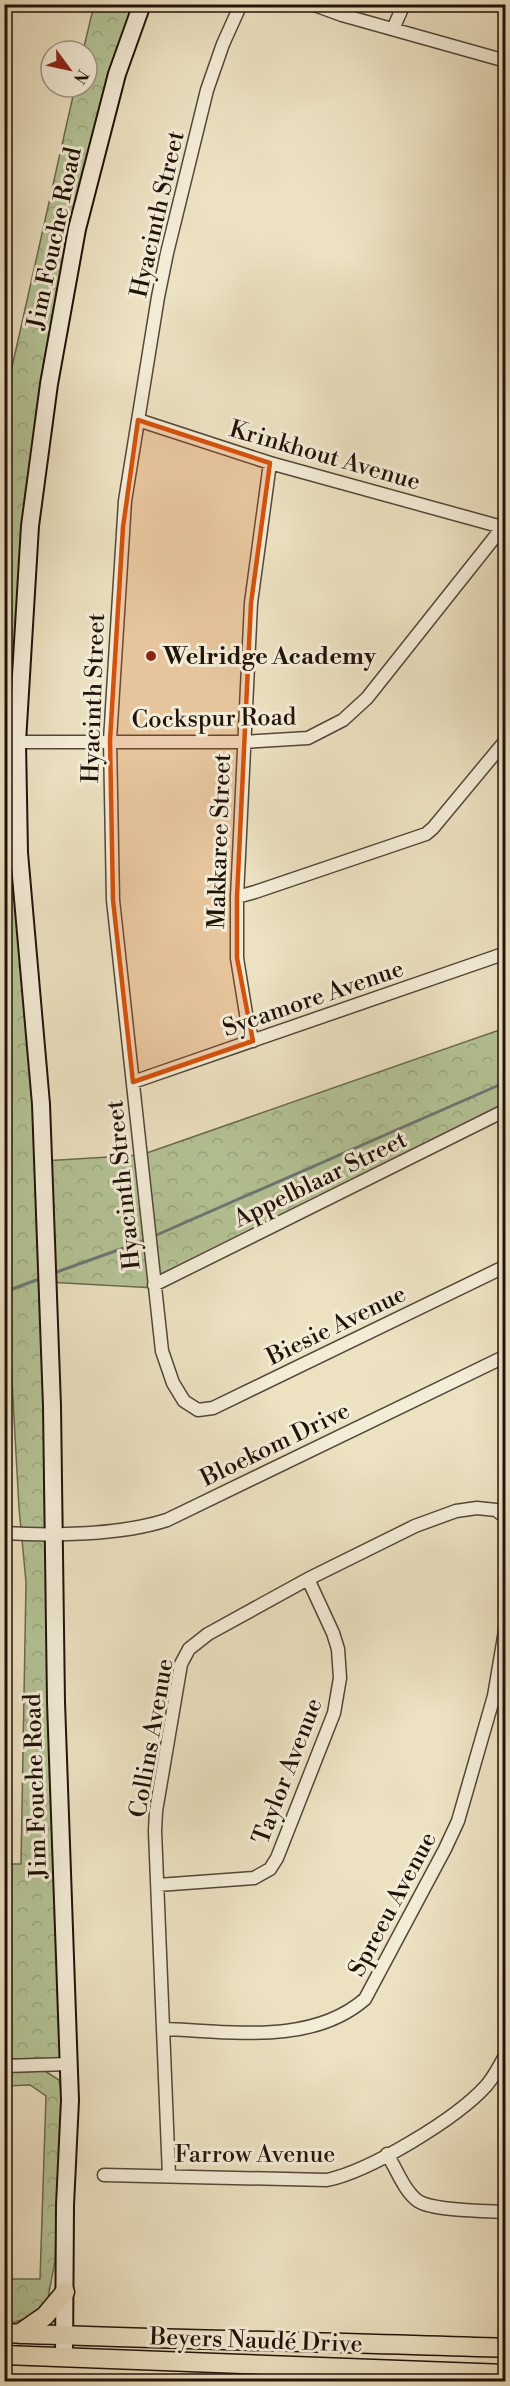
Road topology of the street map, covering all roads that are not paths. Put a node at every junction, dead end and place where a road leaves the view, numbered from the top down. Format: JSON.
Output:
{"nodes":[{"id":1,"x":142,"y":4,"type":"edge"},
{"id":2,"x":241,"y":4,"type":"edge"},
{"id":3,"x":312,"y":4,"type":"edge"},
{"id":4,"x":404,"y":4,"type":"edge"},
{"id":5,"x":393,"y":29,"type":"junction"},
{"id":6,"x":506,"y":61,"type":"edge"},
{"id":7,"x":138,"y":420,"type":"junction"},
{"id":8,"x":270,"y":463,"type":"junction"},
{"id":9,"x":504,"y":525,"type":"edge"},
{"id":10,"x":110,"y":740,"type":"junction"},
{"id":11,"x":506,"y":740,"type":"edge"},
{"id":12,"x":243,"y":741,"type":"junction"},
{"id":13,"x":11,"y":742,"type":"edge"},
{"id":14,"x":237,"y":897,"type":"junction"},
{"id":15,"x":506,"y":953,"type":"edge"},
{"id":16,"x":253,"y":1041,"type":"junction"},
{"id":17,"x":134,"y":1082,"type":"junction"},
{"id":18,"x":506,"y":1110,"type":"edge"},
{"id":19,"x":506,"y":1266,"type":"edge"},
{"id":20,"x":154,"y":1285,"type":"junction"},
{"id":21,"x":506,"y":1356,"type":"edge"},
{"id":22,"x":184,"y":1401,"type":"joint"},
{"id":23,"x":501,"y":1514,"type":"edge"},
{"id":24,"x":4,"y":1533,"type":"edge"},
{"id":25,"x":53,"y":1535,"type":"junction"},
{"id":26,"x":308,"y":1579,"type":"junction"},
{"id":27,"x":506,"y":1625,"type":"edge"},
{"id":28,"x":500,"y":1697,"type":"edge"},
{"id":29,"x":158,"y":1885,"type":"junction"},
{"id":30,"x":163,"y":2029,"type":"junction"},
{"id":31,"x":506,"y":2054,"type":"edge"},
{"id":32,"x":69,"y":2064,"type":"junction"},
{"id":33,"x":4,"y":2066,"type":"edge"},
{"id":34,"x":387,"y":2154,"type":"junction"},
{"id":35,"x":104,"y":2175,"type":"dead end"},
{"id":36,"x":169,"y":2176,"type":"junction"},
{"id":37,"x":506,"y":2212,"type":"edge"},
{"id":38,"x":65,"y":2292,"type":"junction"},
{"id":39,"x":12,"y":2333,"type":"edge"},
{"id":40,"x":64,"y":2337,"type":"junction"},
{"id":41,"x":506,"y":2348,"type":"edge"},
{"id":42,"x":4,"y":2355,"type":"edge"},
{"id":43,"x":64,"y":2357,"type":"junction"},
{"id":44,"x":506,"y":2374,"type":"edge"}],
"edges":[{"from":1,"to":13,"type":"street","name":"Jim Fouche Road"},
{"from":2,"to":7,"type":"street","name":"Hyacinth Street"},
{"from":3,"to":5,"type":"street"},
{"from":4,"to":5,"type":"street"},
{"from":5,"to":6,"type":"street"},
{"from":7,"to":8,"type":"street","name":"Krinkhout Avenue"},
{"from":7,"to":10,"type":"street","name":"Hyacinth Street"},
{"from":8,"to":9,"type":"street","name":"Krinkhout Avenue"},
{"from":8,"to":12,"type":"street","name":"Makkaree Street"},
{"from":9,"to":12,"type":"street","name":"Cockspur Road"},
{"from":10,"to":12,"type":"street","name":"Cockspur Road"},
{"from":10,"to":13,"type":"street","name":"Cockspur Road"},
{"from":10,"to":17,"type":"street","name":"Hyacinth Street"},
{"from":11,"to":14,"type":"street"},
{"from":12,"to":14,"type":"street","name":"Makkaree Street"},
{"from":13,"to":25,"type":"street","name":"Jim Fouche Road"},
{"from":14,"to":16,"type":"street","name":"Makkaree Street"},
{"from":15,"to":16,"type":"street","name":"Sycamore Avenue"},
{"from":16,"to":17,"type":"street","name":"Sycamore Avenue"},
{"from":17,"to":20,"type":"street","name":"Hyacinth Street"},
{"from":18,"to":20,"type":"street","name":"Appelblaar Street"},
{"from":19,"to":22,"type":"street","name":"Biesie Avenue"},
{"from":20,"to":22,"type":"street","name":"Hyacinth Street"},
{"from":21,"to":25,"type":"street","name":"Bloekom Drive"},
{"from":23,"to":26,"type":"street","name":"Collins Avenue"},
{"from":24,"to":25,"type":"street","name":"Bloekom Drive"},
{"from":25,"to":32,"type":"street","name":"Jim Fouche Road"},
{"from":26,"to":29,"type":"street","name":"Collins Avenue"},
{"from":26,"to":29,"type":"street","name":"Taylor Avenue"},
{"from":27,"to":28,"type":"street","name":"Spreeu Avenue"},
{"from":28,"to":30,"type":"street","name":"Spreeu Avenue"},
{"from":29,"to":30,"type":"street","name":"Collins Avenue"},
{"from":30,"to":36,"type":"street","name":"Collins Avenue"},
{"from":31,"to":34,"type":"street","name":"Farrow Avenue"},
{"from":32,"to":33,"type":"street"},
{"from":32,"to":38,"type":"street","name":"Jim Fouche Road"},
{"from":34,"to":36,"type":"street","name":"Farrow Avenue"},
{"from":34,"to":37,"type":"street"},
{"from":35,"to":36,"type":"street","name":"Farrow Avenue"},
{"from":38,"to":39,"type":"main road"},
{"from":38,"to":40,"type":"street","name":"Jim Fouche Road"},
{"from":39,"to":40,"type":"main road","name":"Beyers Naudé Drive"},
{"from":40,"to":41,"type":"main road","name":"Beyers Naudé Drive"},
{"from":40,"to":43,"type":"street","name":"Jim Fouche Road"},
{"from":42,"to":43,"type":"main road","name":"Beyers Naudé Drive"},
{"from":43,"to":44,"type":"main road","name":"Beyers Naudé Drive"}]}
